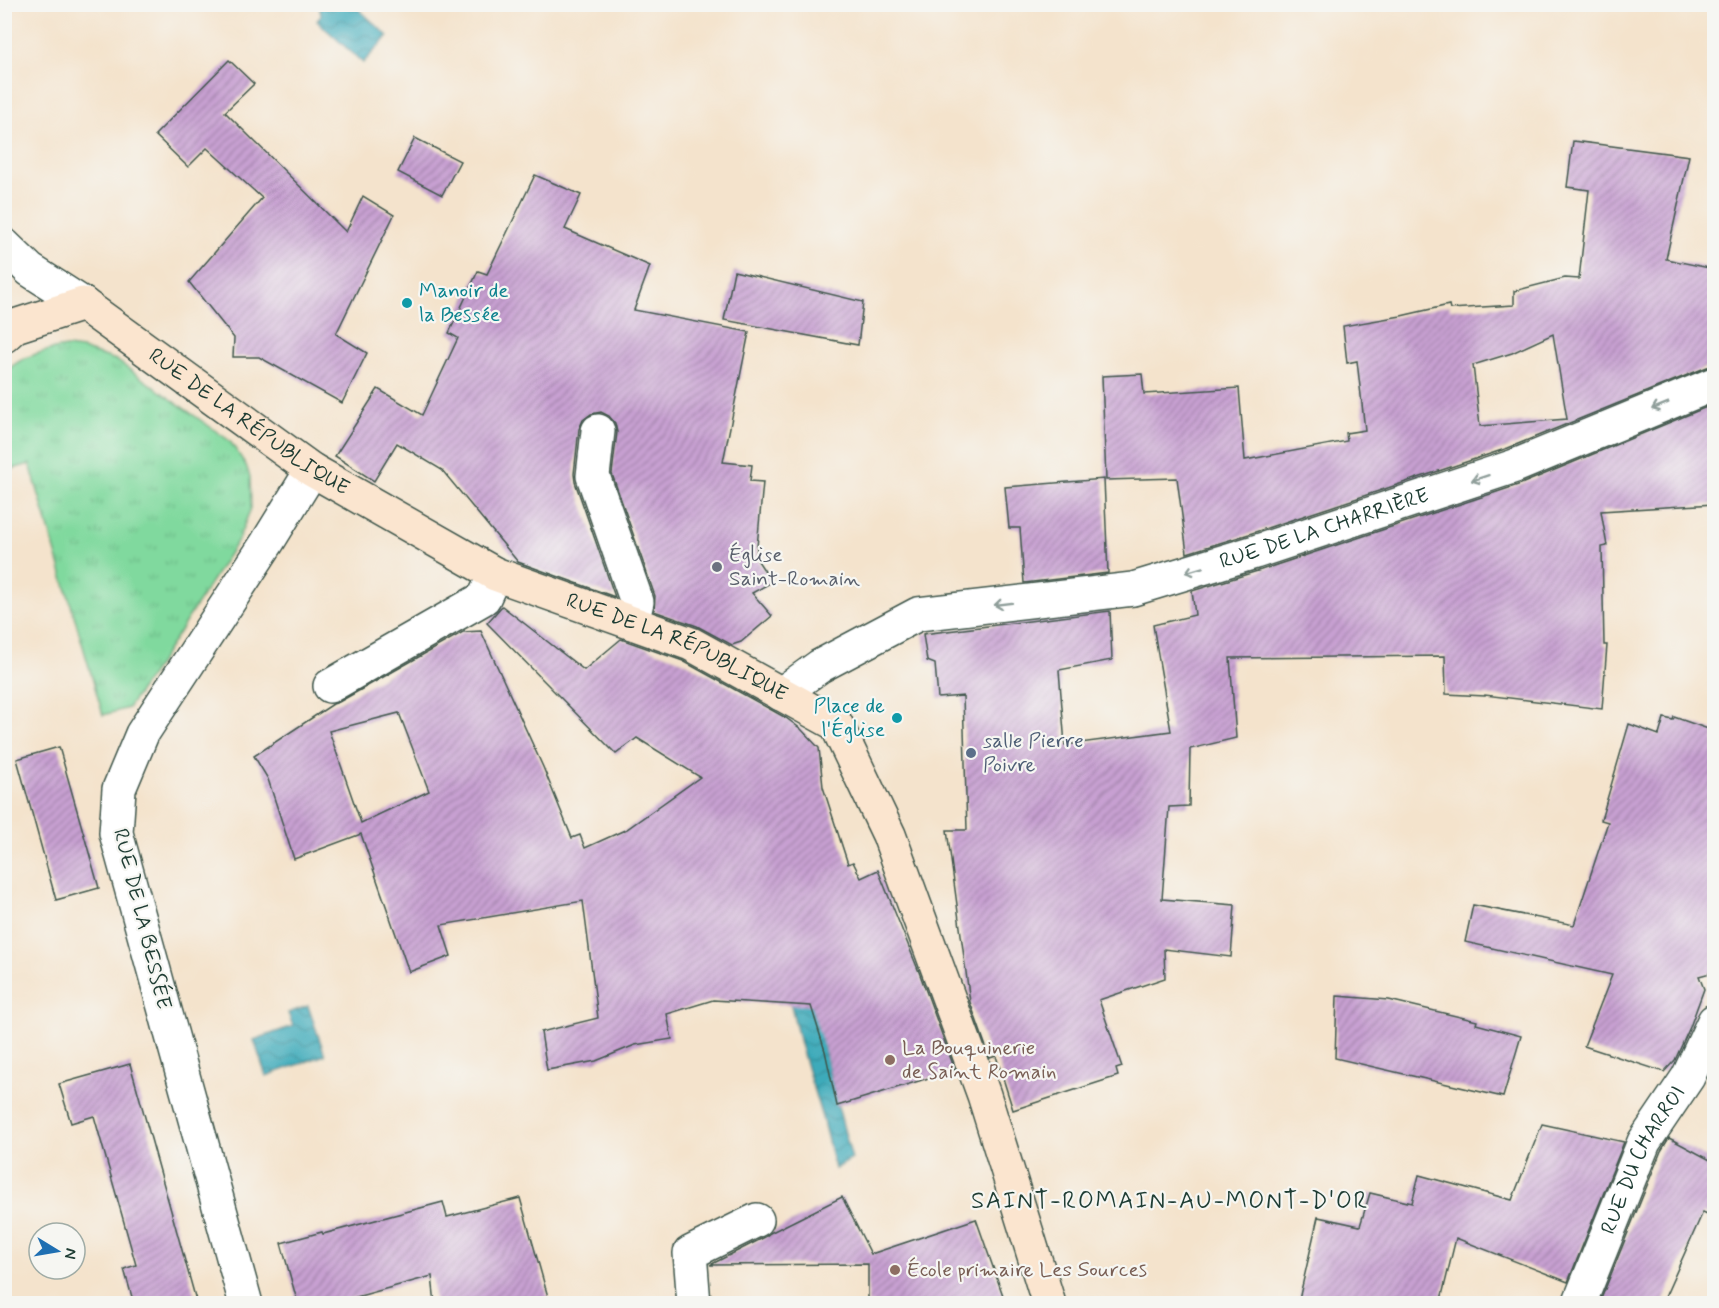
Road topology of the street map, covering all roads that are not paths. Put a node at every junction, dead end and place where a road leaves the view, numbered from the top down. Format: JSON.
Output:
{"nodes":[{"id":1,"x":4,"y":245,"type":"edge"},
{"id":2,"x":83,"y":304,"type":"junction"},
{"id":3,"x":4,"y":336,"type":"edge"},
{"id":4,"x":1714,"y":384,"type":"edge"},
{"id":5,"x":598,"y":431,"type":"dead end"},
{"id":6,"x":312,"y":470,"type":"junction"},
{"id":7,"x":495,"y":574,"type":"junction"},
{"id":8,"x":633,"y":624,"type":"junction"},
{"id":9,"x":330,"y":686,"type":"dead end"},
{"id":10,"x":781,"y":694,"type":"junction"},
{"id":11,"x":1714,"y":1021,"type":"edge"},
{"id":12,"x":756,"y":1220,"type":"dead end"},
{"id":13,"x":246,"y":1304,"type":"edge"},
{"id":14,"x":694,"y":1304,"type":"edge"},
{"id":15,"x":1049,"y":1304,"type":"edge"},
{"id":16,"x":1579,"y":1304,"type":"edge"}],
"edges":[{"from":1,"to":2,"type":"street"},
{"from":2,"to":3,"type":"main road"},
{"from":2,"to":6,"type":"main road","name":"RUE DE LA RÉPUBLIQUE"},
{"from":4,"to":10,"type":"street","name":"RUE DE LA CHARRIÈRE","one_way":true},
{"from":5,"to":8,"type":"street"},
{"from":6,"to":7,"type":"main road","name":"RUE DE LA RÉPUBLIQUE"},
{"from":6,"to":13,"type":"street","name":"RUE DE LA BESSÉE"},
{"from":7,"to":8,"type":"main road","name":"RUE DE LA RÉPUBLIQUE"},
{"from":7,"to":9,"type":"street"},
{"from":8,"to":10,"type":"main road","name":"RUE DE LA RÉPUBLIQUE"},
{"from":10,"to":15,"type":"main road","name":"RUE DE LA RÉPUBLIQUE"},
{"from":11,"to":16,"type":"street","name":"RUE DU CHARROI"},
{"from":12,"to":14,"type":"street"}]}
